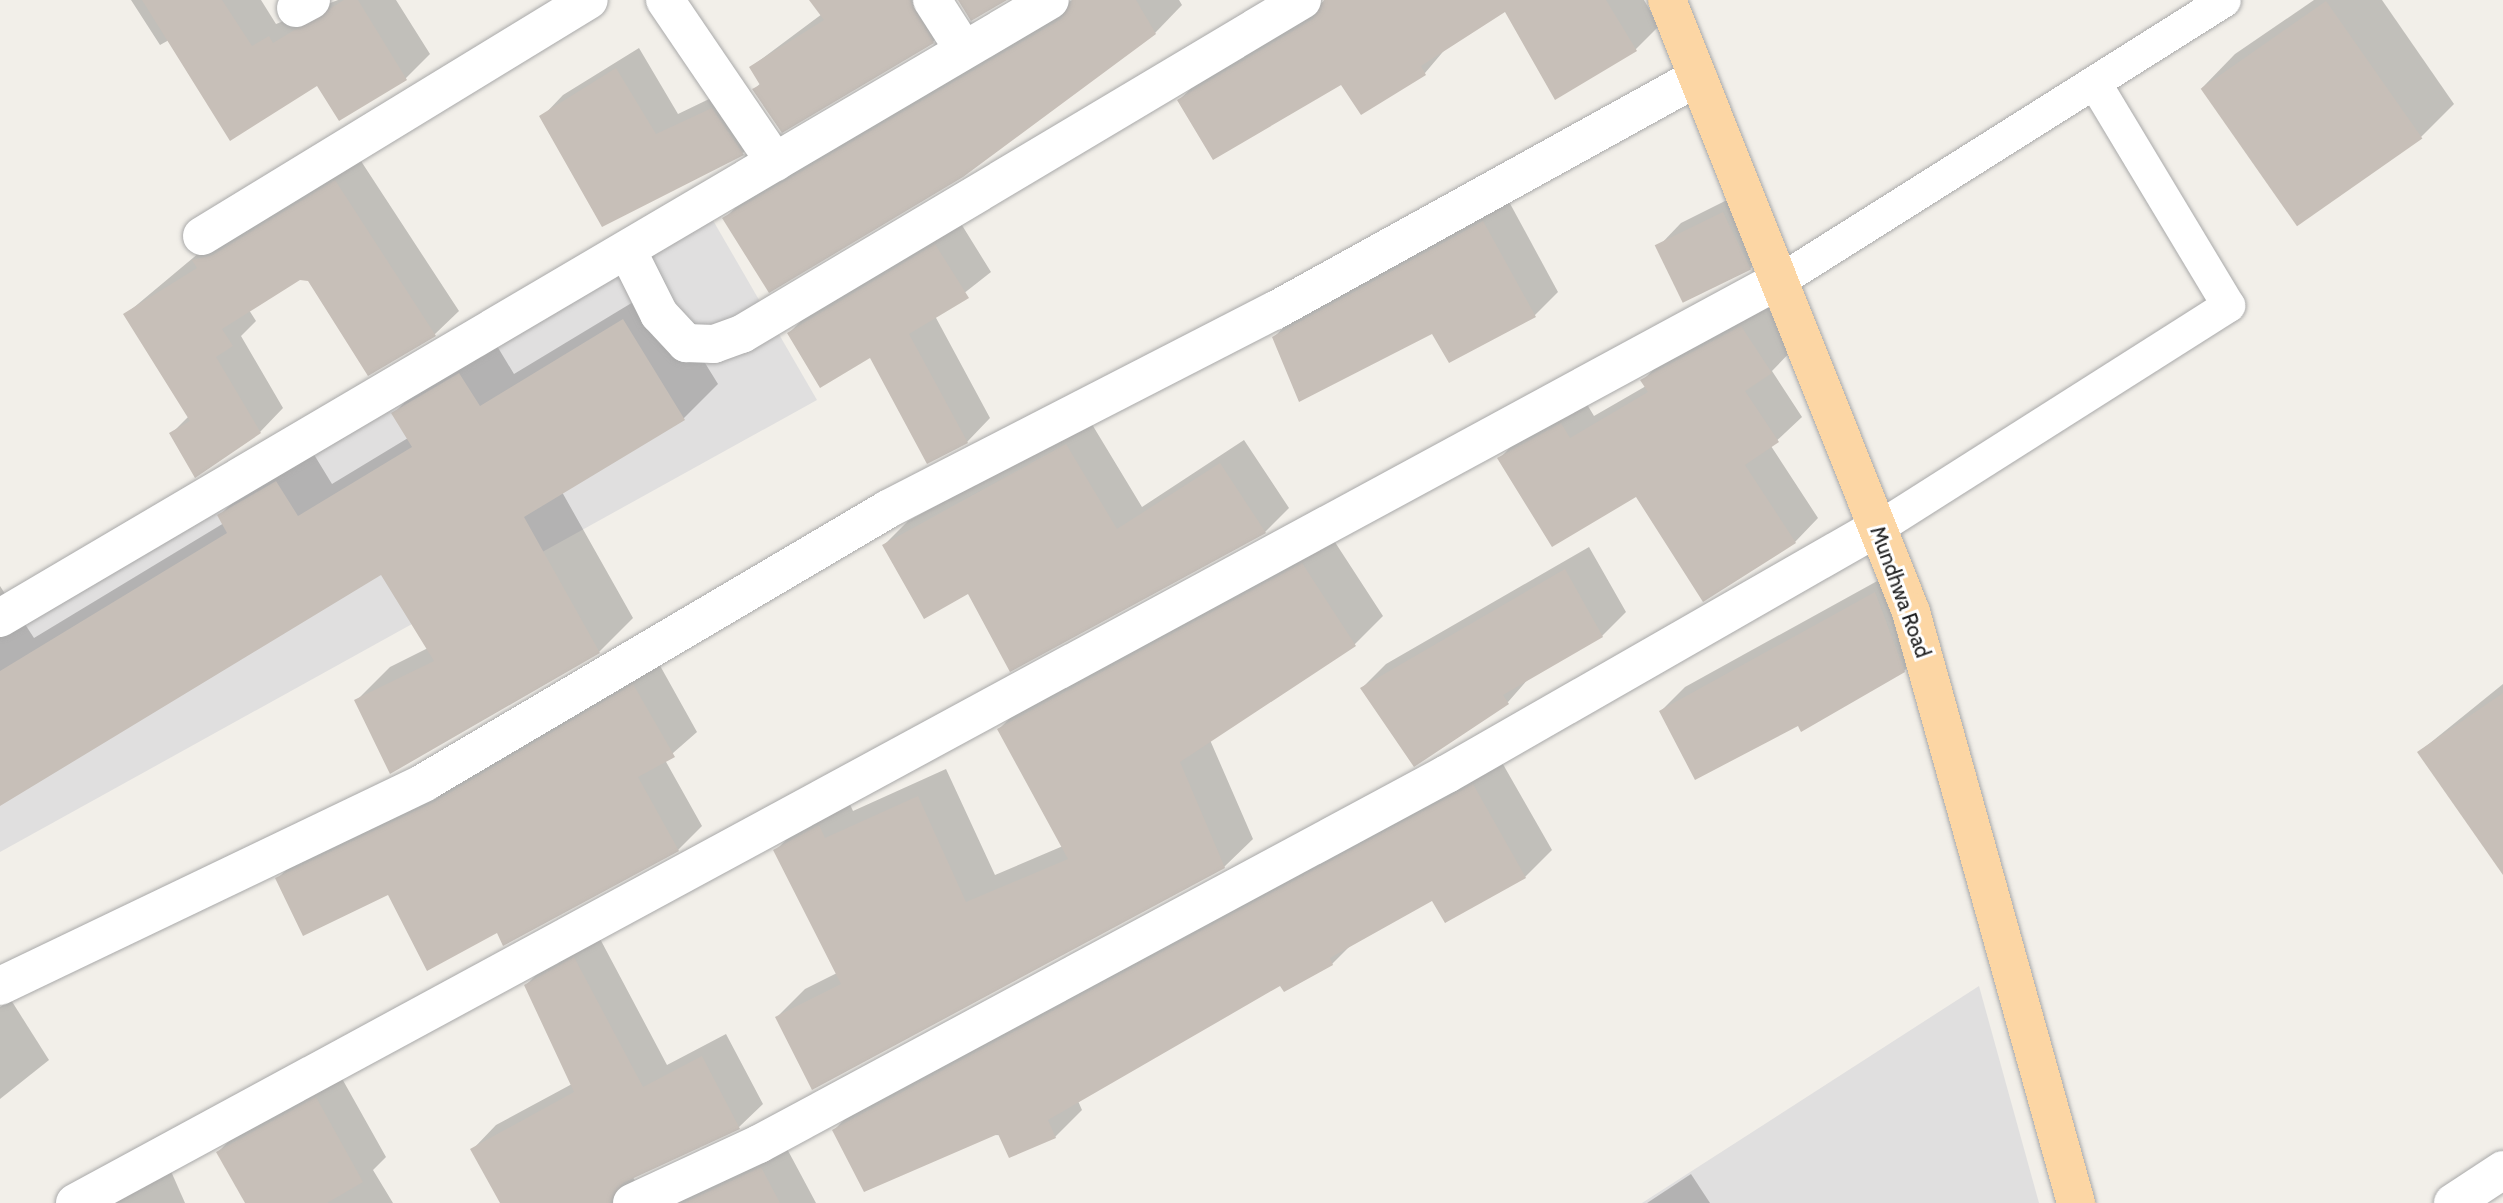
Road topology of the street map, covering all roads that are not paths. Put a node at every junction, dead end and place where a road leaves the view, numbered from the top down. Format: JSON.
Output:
{"nodes":[{"id":1,"x":589,"y":0,"type":"edge"},
{"id":2,"x":665,"y":0,"type":"edge"},
{"id":3,"x":932,"y":0,"type":"edge"},
{"id":4,"x":1050,"y":0,"type":"edge"},
{"id":5,"x":1302,"y":0,"type":"edge"},
{"id":6,"x":1667,"y":0,"type":"edge"},
{"id":7,"x":2224,"y":0,"type":"edge"},
{"id":8,"x":964,"y":50,"type":"junction"},
{"id":9,"x":1698,"y":77,"type":"junction"},
{"id":10,"x":2094,"y":82,"type":"junction"},
{"id":11,"x":775,"y":162,"type":"junction"},
{"id":12,"x":202,"y":236,"type":"dead end"},
{"id":13,"x":627,"y":250,"type":"junction"},
{"id":14,"x":1783,"y":278,"type":"junction"},
{"id":15,"x":1877,"y":527,"type":"junction"},
{"id":16,"x":0,"y":618,"type":"edge"},
{"id":17,"x":0,"y":986,"type":"edge"},
{"id":18,"x":2503,"y":1170,"type":"edge"},
{"id":19,"x":75,"y":1203,"type":"edge"},
{"id":20,"x":632,"y":1203,"type":"edge"},
{"id":21,"x":2076,"y":1203,"type":"edge"},
{"id":22,"x":2453,"y":1203,"type":"edge"}],
"edges":[{"from":1,"to":12,"type":"street"},
{"from":2,"to":11,"type":"street"},
{"from":3,"to":8,"type":"street"},
{"from":4,"to":8,"type":"street"},
{"from":5,"to":13,"type":"street"},
{"from":6,"to":9,"type":"main road","name":"Mundhwa Road"},
{"from":7,"to":10,"type":"lane"},
{"from":8,"to":11,"type":"street"},
{"from":9,"to":14,"type":"main road","name":"Mundhwa Road"},
{"from":9,"to":17,"type":"street"},
{"from":10,"to":14,"type":"lane"},
{"from":10,"to":15,"type":"lane"},
{"from":11,"to":13,"type":"street"},
{"from":13,"to":16,"type":"street"},
{"from":14,"to":15,"type":"main road","name":"Mundhwa Road"},
{"from":14,"to":19,"type":"street"},
{"from":15,"to":20,"type":"street"},
{"from":15,"to":21,"type":"main road","name":"Mundhwa Road"},
{"from":18,"to":22,"type":"street"}]}
